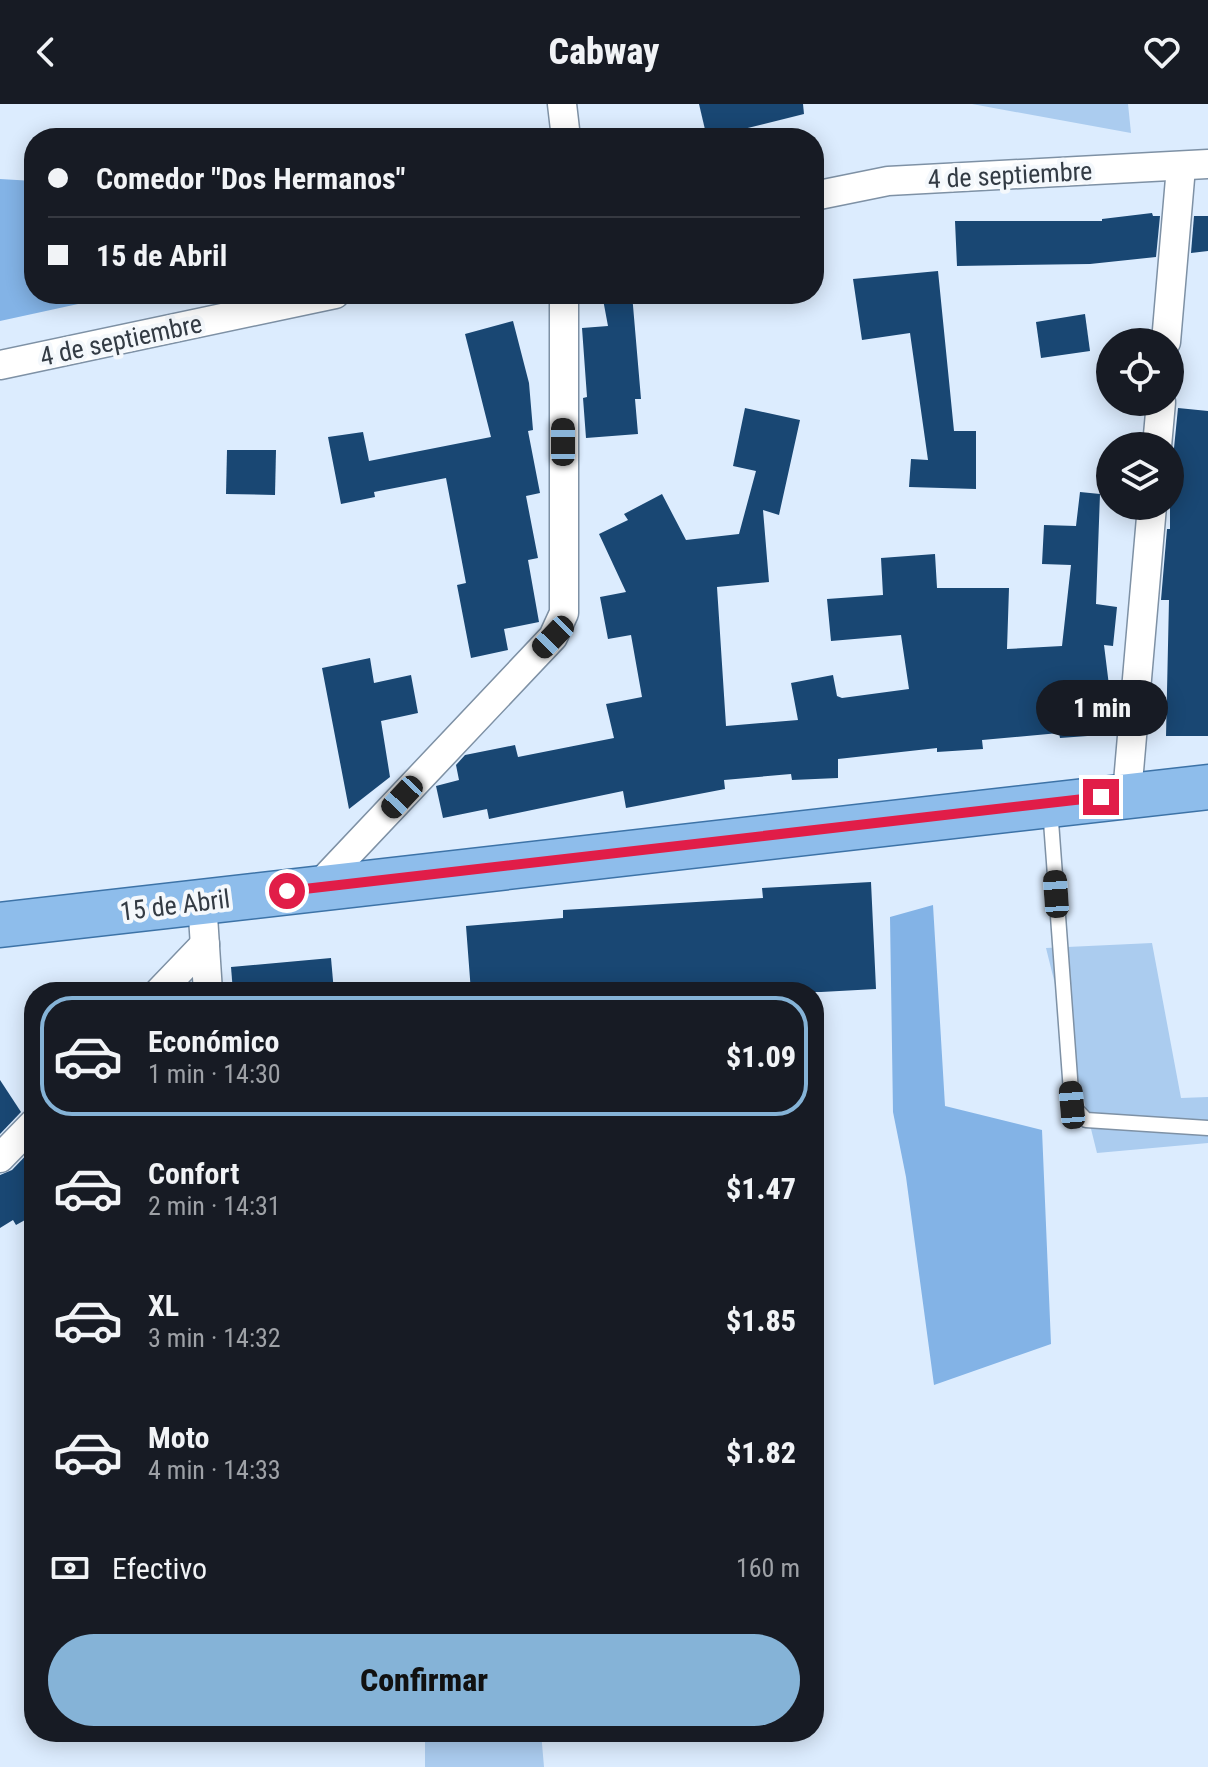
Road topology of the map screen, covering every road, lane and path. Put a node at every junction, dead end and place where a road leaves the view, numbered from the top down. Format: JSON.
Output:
{"nodes":[{"id":1,"x":562,"y":104,"type":"edge"},
{"id":2,"x":565,"y":128,"type":"edge"},
{"id":3,"x":1195,"y":166,"type":"edge"},
{"id":4,"x":824,"y":194,"type":"edge"},
{"id":5,"x":288,"y":304,"type":"edge"},
{"id":6,"x":564,"y":304,"type":"edge"},
{"id":7,"x":1168,"y":328,"type":"edge"},
{"id":8,"x":0,"y":365,"type":"edge"},
{"id":9,"x":1151,"y":520,"type":"edge"},
{"id":10,"x":1208,"y":787,"type":"edge"},
{"id":11,"x":1127,"y":794,"type":"junction"},
{"id":12,"x":1049,"y":804,"type":"junction"},
{"id":13,"x":316,"y":888,"type":"junction"},
{"id":14,"x":202,"y":901,"type":"junction"},
{"id":15,"x":0,"y":925,"type":"edge"},
{"id":16,"x":205,"y":944,"type":"junction"},
{"id":17,"x":169,"y":982,"type":"edge"},
{"id":18,"x":207,"y":982,"type":"edge"},
{"id":19,"x":1208,"y":1128,"type":"edge"},
{"id":20,"x":24,"y":1133,"type":"edge"},
{"id":21,"x":0,"y":1158,"type":"edge"}],
"edges":[{"from":1,"to":2,"type":"street"},
{"from":3,"to":4,"type":"street","name":"4 de septiembre"},
{"from":3,"to":7,"type":"street"},
{"from":5,"to":8,"type":"street","name":"4 de septiembre"},
{"from":6,"to":13,"type":"street"},
{"from":9,"to":11,"type":"street"},
{"from":10,"to":11,"type":"main road","name":"15 de Abril"},
{"from":11,"to":12,"type":"main road","name":"15 de Abril"},
{"from":12,"to":13,"type":"main road","name":"15 de Abril"},
{"from":12,"to":19,"type":"lane"},
{"from":13,"to":14,"type":"main road","name":"15 de Abril"},
{"from":14,"to":15,"type":"main road","name":"15 de Abril"},
{"from":14,"to":16,"type":"street"},
{"from":16,"to":17,"type":"street"},
{"from":16,"to":18,"type":"street"},
{"from":20,"to":21,"type":"street"}]}
